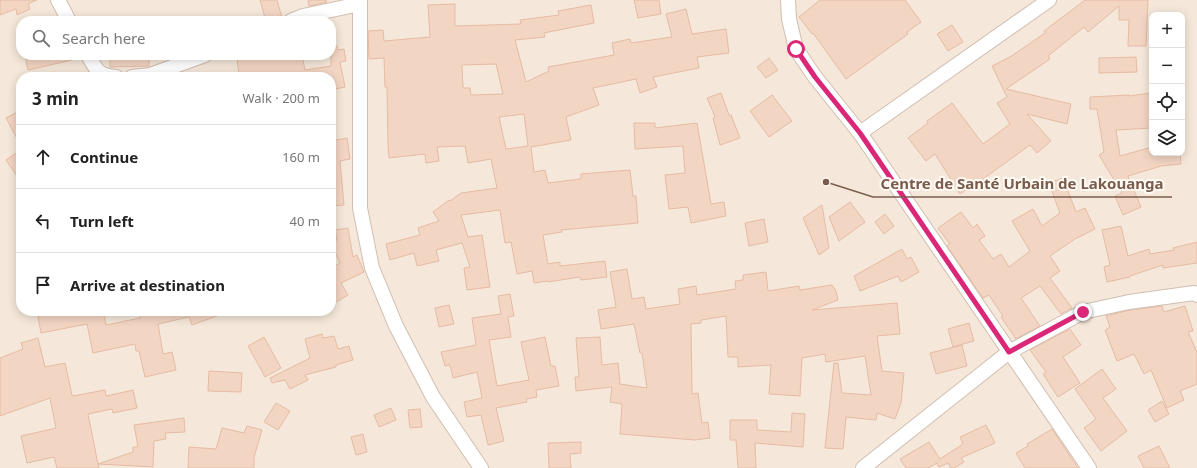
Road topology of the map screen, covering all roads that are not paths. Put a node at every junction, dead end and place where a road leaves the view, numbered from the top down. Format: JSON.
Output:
{"nodes":[{"id":1,"x":58,"y":0,"type":"edge"},
{"id":2,"x":788,"y":0,"type":"edge"},
{"id":3,"x":1049,"y":0,"type":"edge"},
{"id":4,"x":360,"y":2,"type":"edge"},
{"id":5,"x":67,"y":16,"type":"edge"},
{"id":6,"x":303,"y":16,"type":"edge"},
{"id":7,"x":91,"y":60,"type":"edge"},
{"id":8,"x":192,"y":60,"type":"edge"},
{"id":9,"x":99,"y":72,"type":"edge"},
{"id":10,"x":160,"y":72,"type":"edge"},
{"id":11,"x":860,"y":133,"type":"junction"},
{"id":12,"x":1197,"y":295,"type":"edge"},
{"id":13,"x":1009,"y":352,"type":"junction"},
{"id":14,"x":481,"y":468,"type":"edge"},
{"id":15,"x":863,"y":468,"type":"edge"},
{"id":16,"x":1089,"y":468,"type":"edge"}],
"edges":[{"from":1,"to":5,"type":"street"},
{"from":2,"to":11,"type":"street"},
{"from":3,"to":11,"type":"street"},
{"from":4,"to":6,"type":"street"},
{"from":4,"to":14,"type":"street"},
{"from":7,"to":9,"type":"street"},
{"from":8,"to":10,"type":"street"},
{"from":11,"to":13,"type":"street"},
{"from":12,"to":13,"type":"street"},
{"from":13,"to":15,"type":"street"},
{"from":13,"to":16,"type":"street"}]}
